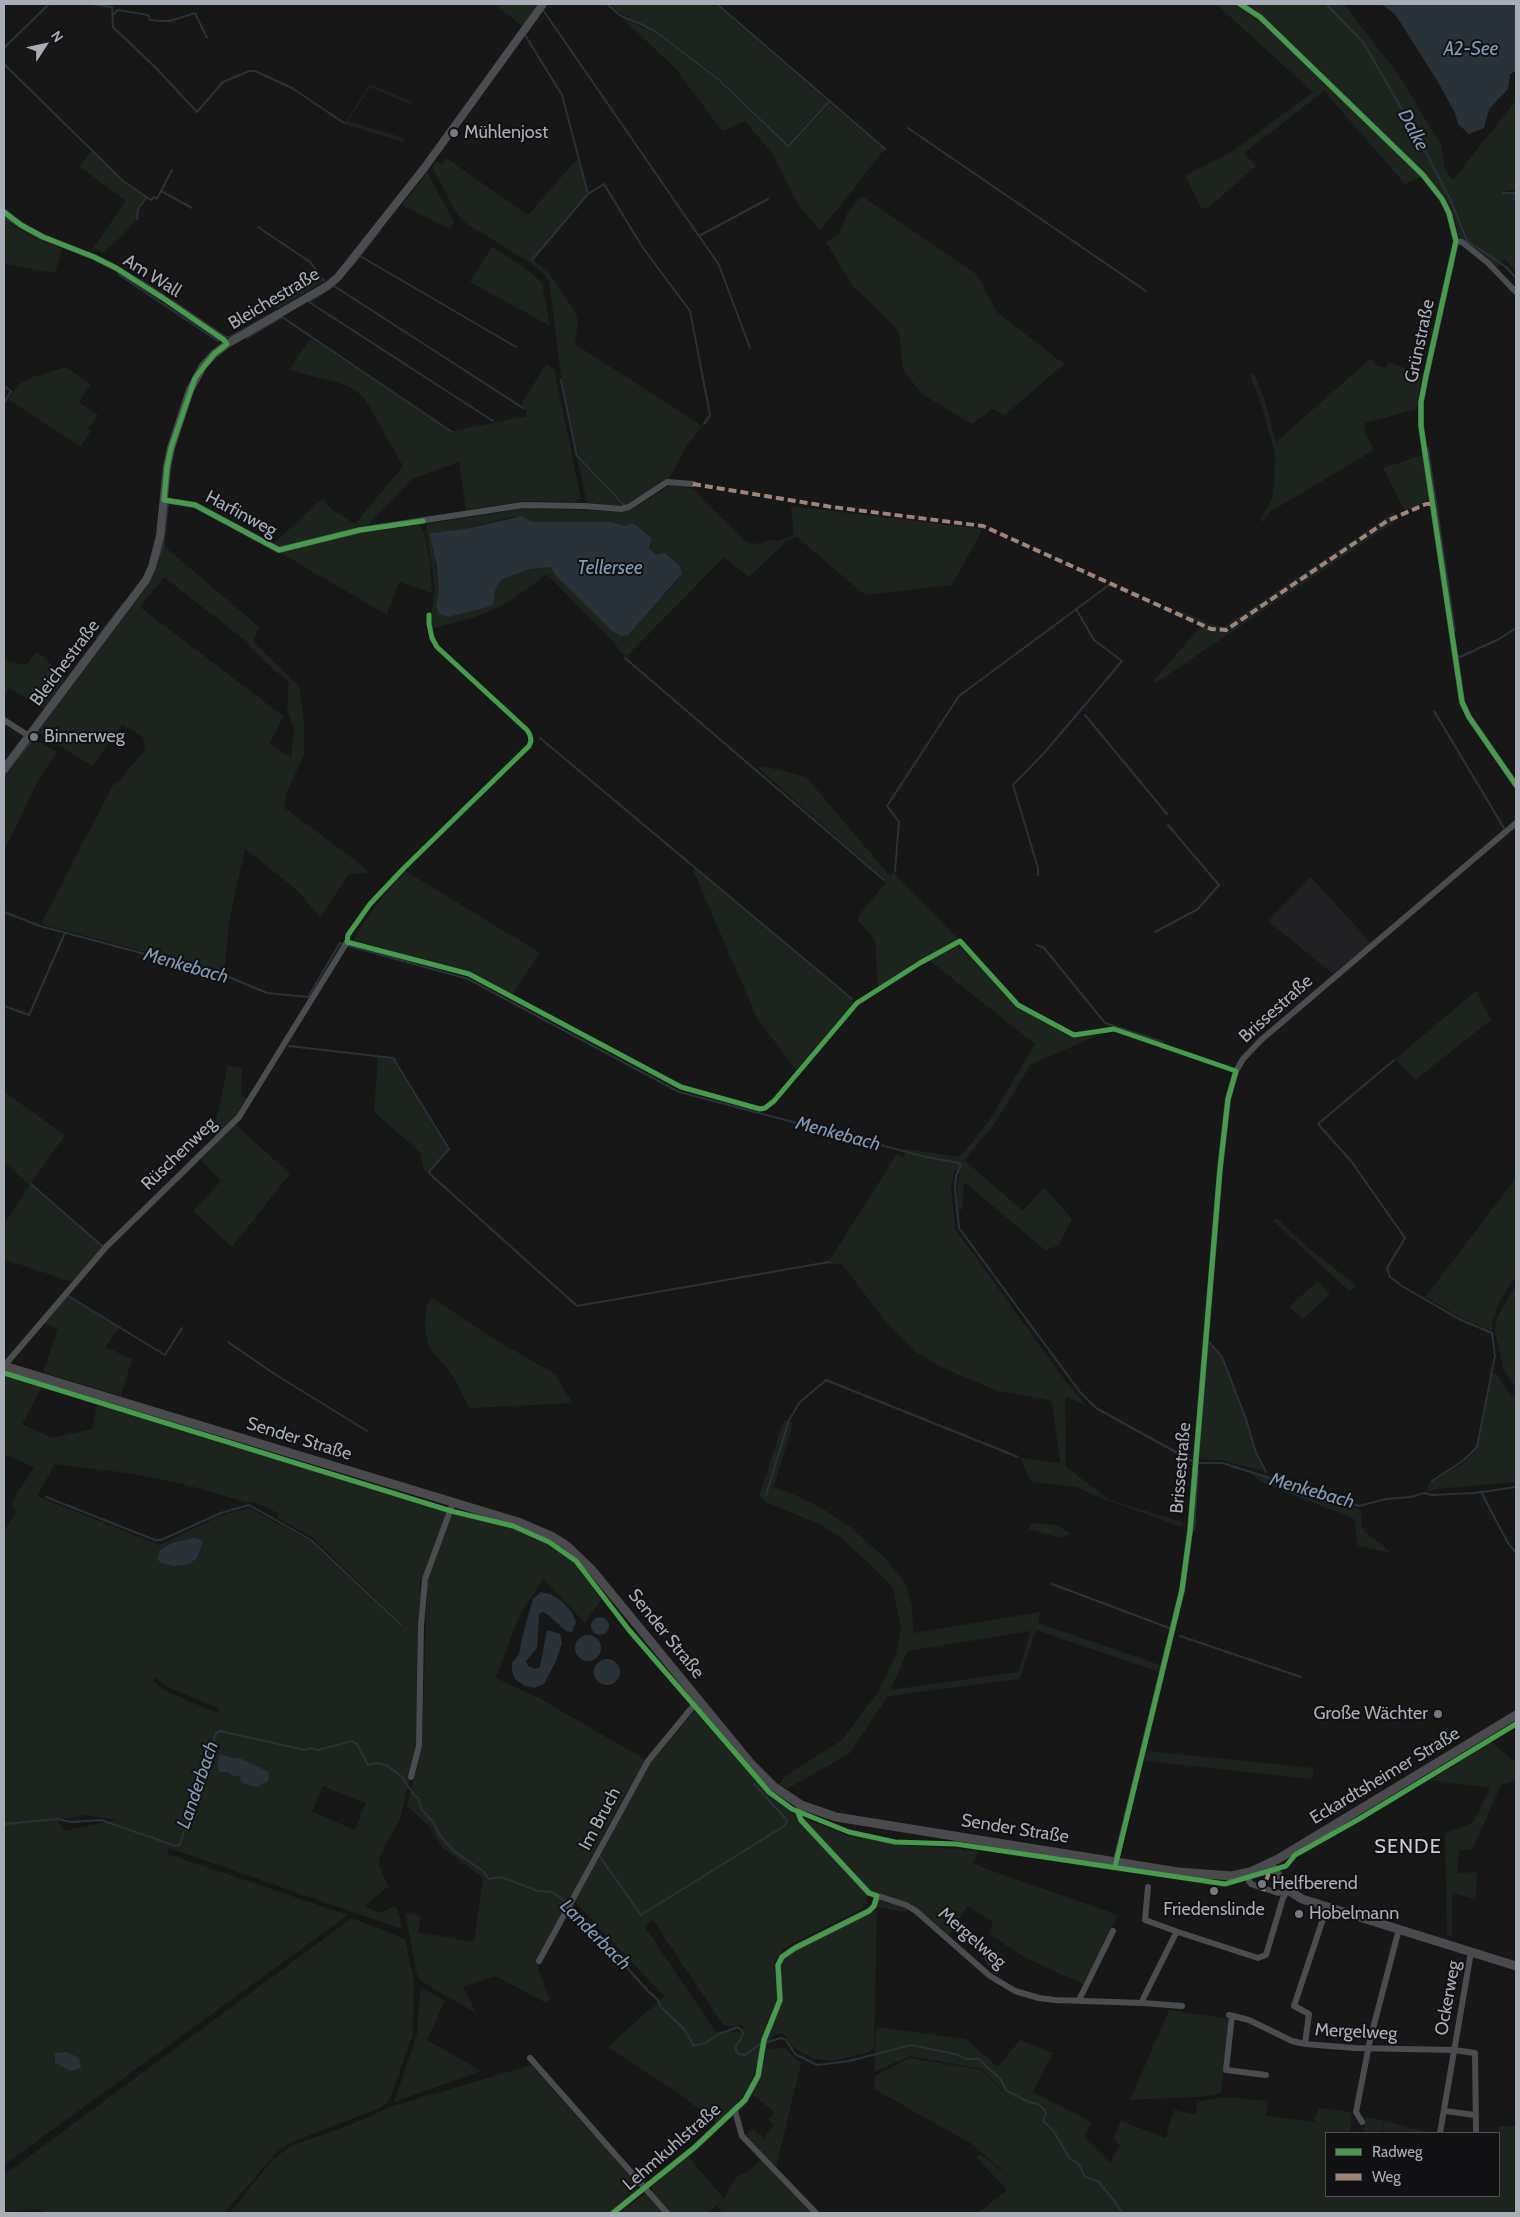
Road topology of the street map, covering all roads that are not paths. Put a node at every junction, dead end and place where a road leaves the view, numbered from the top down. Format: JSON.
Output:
{"nodes":[{"id":1,"x":543,"y":4,"type":"edge"},
{"id":2,"x":1240,"y":4,"type":"edge"},
{"id":3,"x":4,"y":212,"type":"edge"},
{"id":4,"x":1456,"y":241,"type":"junction"},
{"id":5,"x":1516,"y":292,"type":"edge"},
{"id":6,"x":227,"y":344,"type":"junction"},
{"id":7,"x":693,"y":484,"type":"dead end"},
{"id":8,"x":164,"y":500,"type":"junction"},
{"id":9,"x":4,"y":720,"type":"edge"},
{"id":10,"x":29,"y":736,"type":"junction"},
{"id":11,"x":4,"y":769,"type":"edge"},
{"id":12,"x":1516,"y":785,"type":"edge"},
{"id":13,"x":1516,"y":823,"type":"edge"},
{"id":14,"x":347,"y":942,"type":"dead end"},
{"id":15,"x":4,"y":1366,"type":"edge"},
{"id":16,"x":454,"y":1503,"type":"junction"},
{"id":17,"x":699,"y":1700,"type":"junction"},
{"id":18,"x":1516,"y":1715,"type":"edge"},
{"id":19,"x":411,"y":1778,"type":"dead end"},
{"id":20,"x":801,"y":1805,"type":"junction"},
{"id":21,"x":1116,"y":1861,"type":"junction"},
{"id":22,"x":1274,"y":1862,"type":"junction"},
{"id":23,"x":1245,"y":1874,"type":"junction"},
{"id":24,"x":1148,"y":1887,"type":"dead end"},
{"id":25,"x":1286,"y":1888,"type":"junction"},
{"id":26,"x":877,"y":1896,"type":"junction"},
{"id":27,"x":1327,"y":1907,"type":"junction"},
{"id":28,"x":1399,"y":1929,"type":"junction"},
{"id":29,"x":1113,"y":1931,"type":"dead end"},
{"id":30,"x":1178,"y":1932,"type":"junction"},
{"id":31,"x":1471,"y":1952,"type":"junction"},
{"id":32,"x":539,"y":1961,"type":"dead end"},
{"id":33,"x":1516,"y":1966,"type":"edge"},
{"id":34,"x":1079,"y":2000,"type":"junction"},
{"id":35,"x":1143,"y":2003,"type":"junction"},
{"id":36,"x":1182,"y":2006,"type":"dead end"},
{"id":37,"x":1305,"y":2044,"type":"junction"},
{"id":38,"x":1369,"y":2048,"type":"junction"},
{"id":39,"x":1454,"y":2050,"type":"junction"},
{"id":40,"x":530,"y":2058,"type":"dead end"},
{"id":41,"x":1266,"y":2074,"type":"dead end"},
{"id":42,"x":735,"y":2111,"type":"junction"},
{"id":43,"x":1445,"y":2111,"type":"junction"},
{"id":44,"x":1476,"y":2115,"type":"junction"},
{"id":45,"x":1362,"y":2122,"type":"dead end"},
{"id":46,"x":1476,"y":2131,"type":"dead end"},
{"id":47,"x":1440,"y":2132,"type":"edge"},
{"id":48,"x":646,"y":2189,"type":"junction"},
{"id":49,"x":613,"y":2213,"type":"edge"},
{"id":50,"x":667,"y":2213,"type":"edge"},
{"id":51,"x":816,"y":2213,"type":"edge"}],
"edges":[{"from":1,"to":6,"type":"street","name":"Bleichestraße"},
{"from":2,"to":4,"type":"street","name":"Grünstraße"},
{"from":3,"to":6,"type":"street","name":"Am Wall"},
{"from":4,"to":5,"type":"street"},
{"from":4,"to":12,"type":"street","name":"Grünstraße"},
{"from":6,"to":8,"type":"street","name":"Bleichestraße"},
{"from":7,"to":8,"type":"street","name":"Harfinweg"},
{"from":8,"to":10,"type":"street","name":"Bleichestraße"},
{"from":9,"to":10,"type":"street"},
{"from":10,"to":11,"type":"street","name":"Bleichestraße"},
{"from":13,"to":21,"type":"street","name":"Brissestraße"},
{"from":14,"to":15,"type":"street","name":"Rüschenweg"},
{"from":15,"to":16,"type":"main road","name":"Sender Straße"},
{"from":16,"to":17,"type":"main road","name":"Sender Straße"},
{"from":16,"to":19,"type":"street"},
{"from":17,"to":20,"type":"main road","name":"Sender Straße"},
{"from":17,"to":32,"type":"street","name":"Im Bruch"},
{"from":18,"to":22,"type":"main road","name":"Eckardtsheimer Straße"},
{"from":20,"to":21,"type":"main road","name":"Sender Straße"},
{"from":20,"to":26,"type":"street"},
{"from":21,"to":23,"type":"main road","name":"Sender Straße"},
{"from":22,"to":23,"type":"main road","name":"Sender Straße"},
{"from":22,"to":25,"type":"main road"},
{"from":23,"to":25,"type":"street"},
{"from":24,"to":30,"type":"street"},
{"from":25,"to":27,"type":"main road"},
{"from":25,"to":30,"type":"street"},
{"from":26,"to":34,"type":"street","name":"Mergelweg"},
{"from":26,"to":42,"type":"street","name":"Lehmkuhlstraße"},
{"from":27,"to":28,"type":"main road"},
{"from":27,"to":37,"type":"street"},
{"from":28,"to":31,"type":"main road"},
{"from":28,"to":38,"type":"street"},
{"from":29,"to":34,"type":"street"},
{"from":30,"to":35,"type":"street"},
{"from":31,"to":33,"type":"main road"},
{"from":31,"to":39,"type":"street","name":"Ockerweg"},
{"from":34,"to":35,"type":"street","name":"Mergelweg"},
{"from":35,"to":36,"type":"street","name":"Mergelweg"},
{"from":37,"to":38,"type":"street","name":"Mergelweg"},
{"from":37,"to":41,"type":"street","name":"Mergelweg"},
{"from":38,"to":39,"type":"street","name":"Mergelweg"},
{"from":38,"to":45,"type":"street"},
{"from":39,"to":43,"type":"street"},
{"from":39,"to":44,"type":"street","name":"Mergelweg"},
{"from":40,"to":48,"type":"street","name":"Lehmkuhlstraße"},
{"from":42,"to":48,"type":"street","name":"Lehmkuhlstraße"},
{"from":42,"to":51,"type":"street"},
{"from":43,"to":44,"type":"street"},
{"from":43,"to":47,"type":"street"},
{"from":44,"to":46,"type":"street","name":"Mergelweg"},
{"from":48,"to":49,"type":"street","name":"Lehmkuhlstraße"},
{"from":48,"to":50,"type":"street","name":"Lehmkuhlstraße"}]}
